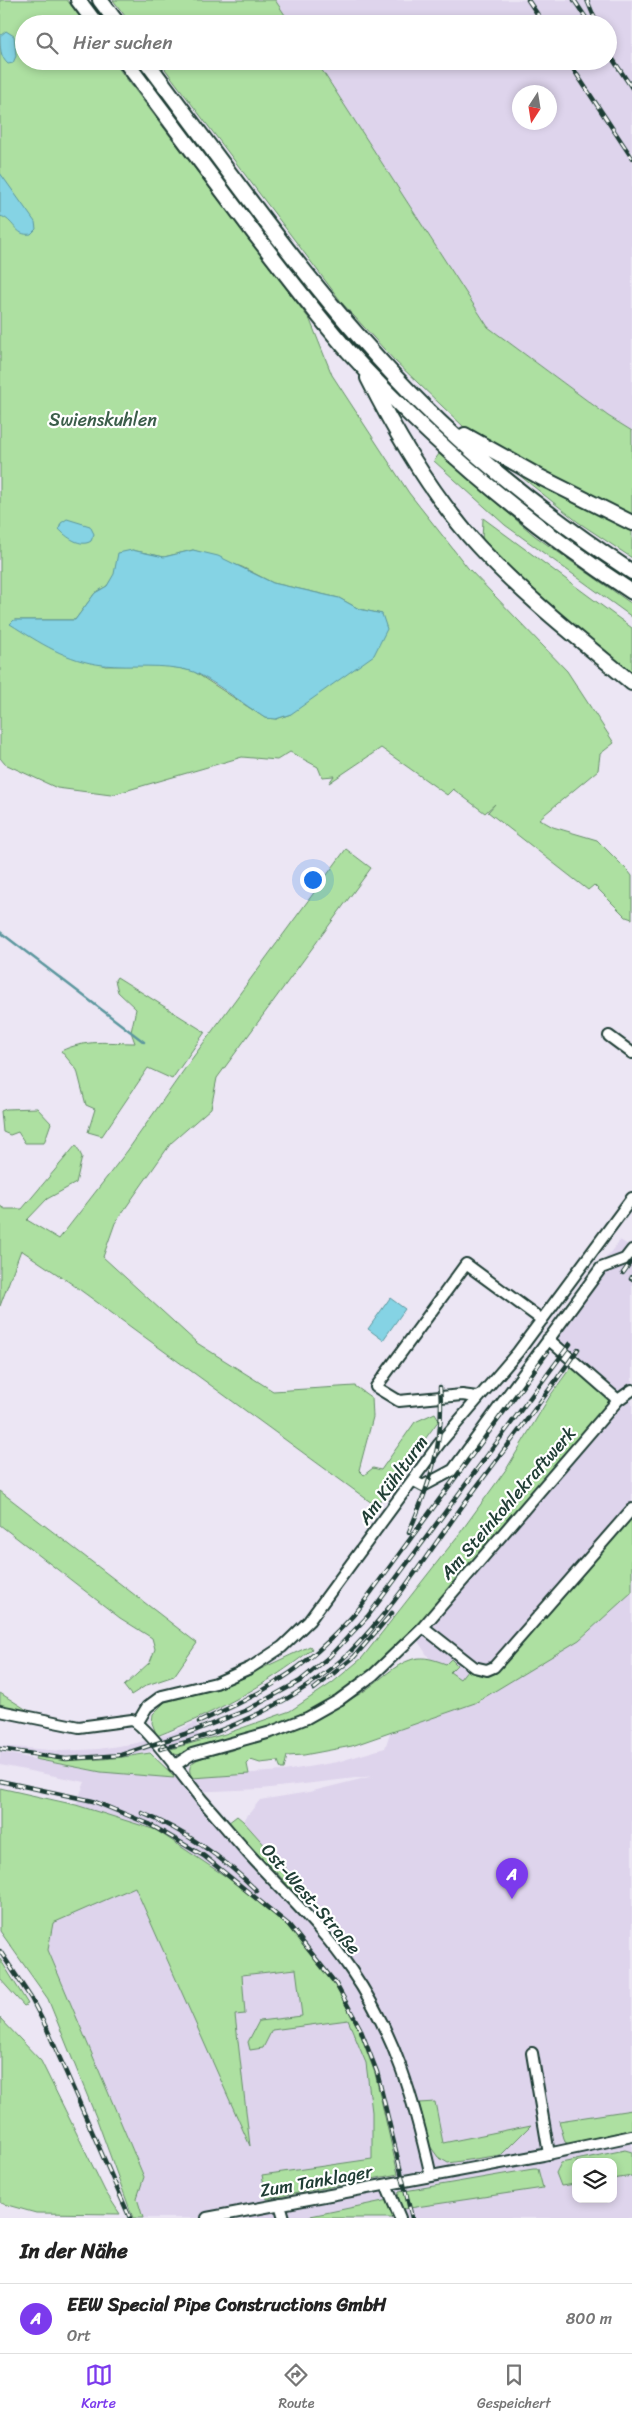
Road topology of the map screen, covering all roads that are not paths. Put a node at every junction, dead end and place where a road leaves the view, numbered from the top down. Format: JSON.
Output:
{"nodes":[{"id":1,"x":78,"y":0,"type":"edge"},
{"id":2,"x":100,"y":0,"type":"edge"},
{"id":3,"x":89,"y":15,"type":"edge"},
{"id":4,"x":111,"y":15,"type":"edge"},
{"id":5,"x":132,"y":70,"type":"edge"},
{"id":6,"x":153,"y":70,"type":"edge"},
{"id":7,"x":361,"y":364,"type":"junction"},
{"id":8,"x":440,"y":421,"type":"junction"},
{"id":9,"x":632,"y":523,"type":"edge"},
{"id":10,"x":632,"y":572,"type":"edge"},
{"id":11,"x":632,"y":592,"type":"edge"},
{"id":12,"x":632,"y":683,"type":"edge"},
{"id":13,"x":609,"y":1036,"type":"dead end"},
{"id":14,"x":632,"y":1053,"type":"edge"},
{"id":15,"x":632,"y":1198,"type":"edge"},
{"id":16,"x":632,"y":1250,"type":"edge"},
{"id":17,"x":628,"y":1262,"type":"edge"},
{"id":18,"x":542,"y":1320,"type":"junction"},
{"id":19,"x":548,"y":1339,"type":"junction"},
{"id":20,"x":632,"y":1390,"type":"edge"},
{"id":21,"x":477,"y":1397,"type":"junction"},
{"id":22,"x":618,"y":1400,"type":"junction"},
{"id":23,"x":414,"y":1481,"type":"junction"},
{"id":24,"x":632,"y":1509,"type":"edge"},
{"id":25,"x":423,"y":1627,"type":"junction"},
{"id":26,"x":0,"y":1711,"type":"edge"},
{"id":27,"x":138,"y":1722,"type":"junction"},
{"id":28,"x":174,"y":1766,"type":"junction"},
{"id":29,"x":532,"y":2053,"type":"dead end"},
{"id":30,"x":632,"y":2136,"type":"edge"},
{"id":31,"x":549,"y":2154,"type":"junction"},
{"id":32,"x":431,"y":2176,"type":"junction"},
{"id":33,"x":386,"y":2185,"type":"junction"},
{"id":34,"x":280,"y":2204,"type":"junction"},
{"id":35,"x":207,"y":2218,"type":"edge"},
{"id":36,"x":284,"y":2218,"type":"edge"},
{"id":37,"x":400,"y":2218,"type":"edge"}],
"edges":[{"from":1,"to":3,"type":"highway"},
{"from":2,"to":4,"type":"highway"},
{"from":5,"to":7,"type":"highway"},
{"from":6,"to":8,"type":"highway"},
{"from":7,"to":11,"type":"highway"},
{"from":7,"to":12,"type":"highway"},
{"from":8,"to":9,"type":"highway"},
{"from":8,"to":10,"type":"highway"},
{"from":13,"to":14,"type":"street"},
{"from":15,"to":18,"type":"street","name":"Am Kühlturm"},
{"from":16,"to":17,"type":"street"},
{"from":17,"to":19,"type":"street"},
{"from":18,"to":21,"type":"street","name":"Am Kühlturm"},
{"from":18,"to":21,"type":"street"},
{"from":19,"to":22,"type":"street"},
{"from":19,"to":23,"type":"street"},
{"from":20,"to":22,"type":"street","name":"Am Steinkohlekraftwerk"},
{"from":21,"to":23,"type":"street","name":"Am Kühlturm"},
{"from":22,"to":25,"type":"street","name":"Am Steinkohlekraftwerk"},
{"from":23,"to":27,"type":"street","name":"Am Kühlturm"},
{"from":24,"to":25,"type":"street"},
{"from":25,"to":28,"type":"street","name":"Am Steinkohlekraftwerk"},
{"from":26,"to":27,"type":"street"},
{"from":27,"to":28,"type":"street","name":"Ost-West-Straße"},
{"from":28,"to":32,"type":"street","name":"Ost-West-Straße"},
{"from":29,"to":31,"type":"street"},
{"from":30,"to":31,"type":"street"},
{"from":31,"to":32,"type":"street"},
{"from":32,"to":33,"type":"street","name":"Zum Tanklager"},
{"from":33,"to":34,"type":"street","name":"Zum Tanklager"},
{"from":33,"to":37,"type":"street"},
{"from":34,"to":35,"type":"street","name":"Zum Tanklager"},
{"from":34,"to":36,"type":"street"}]}
